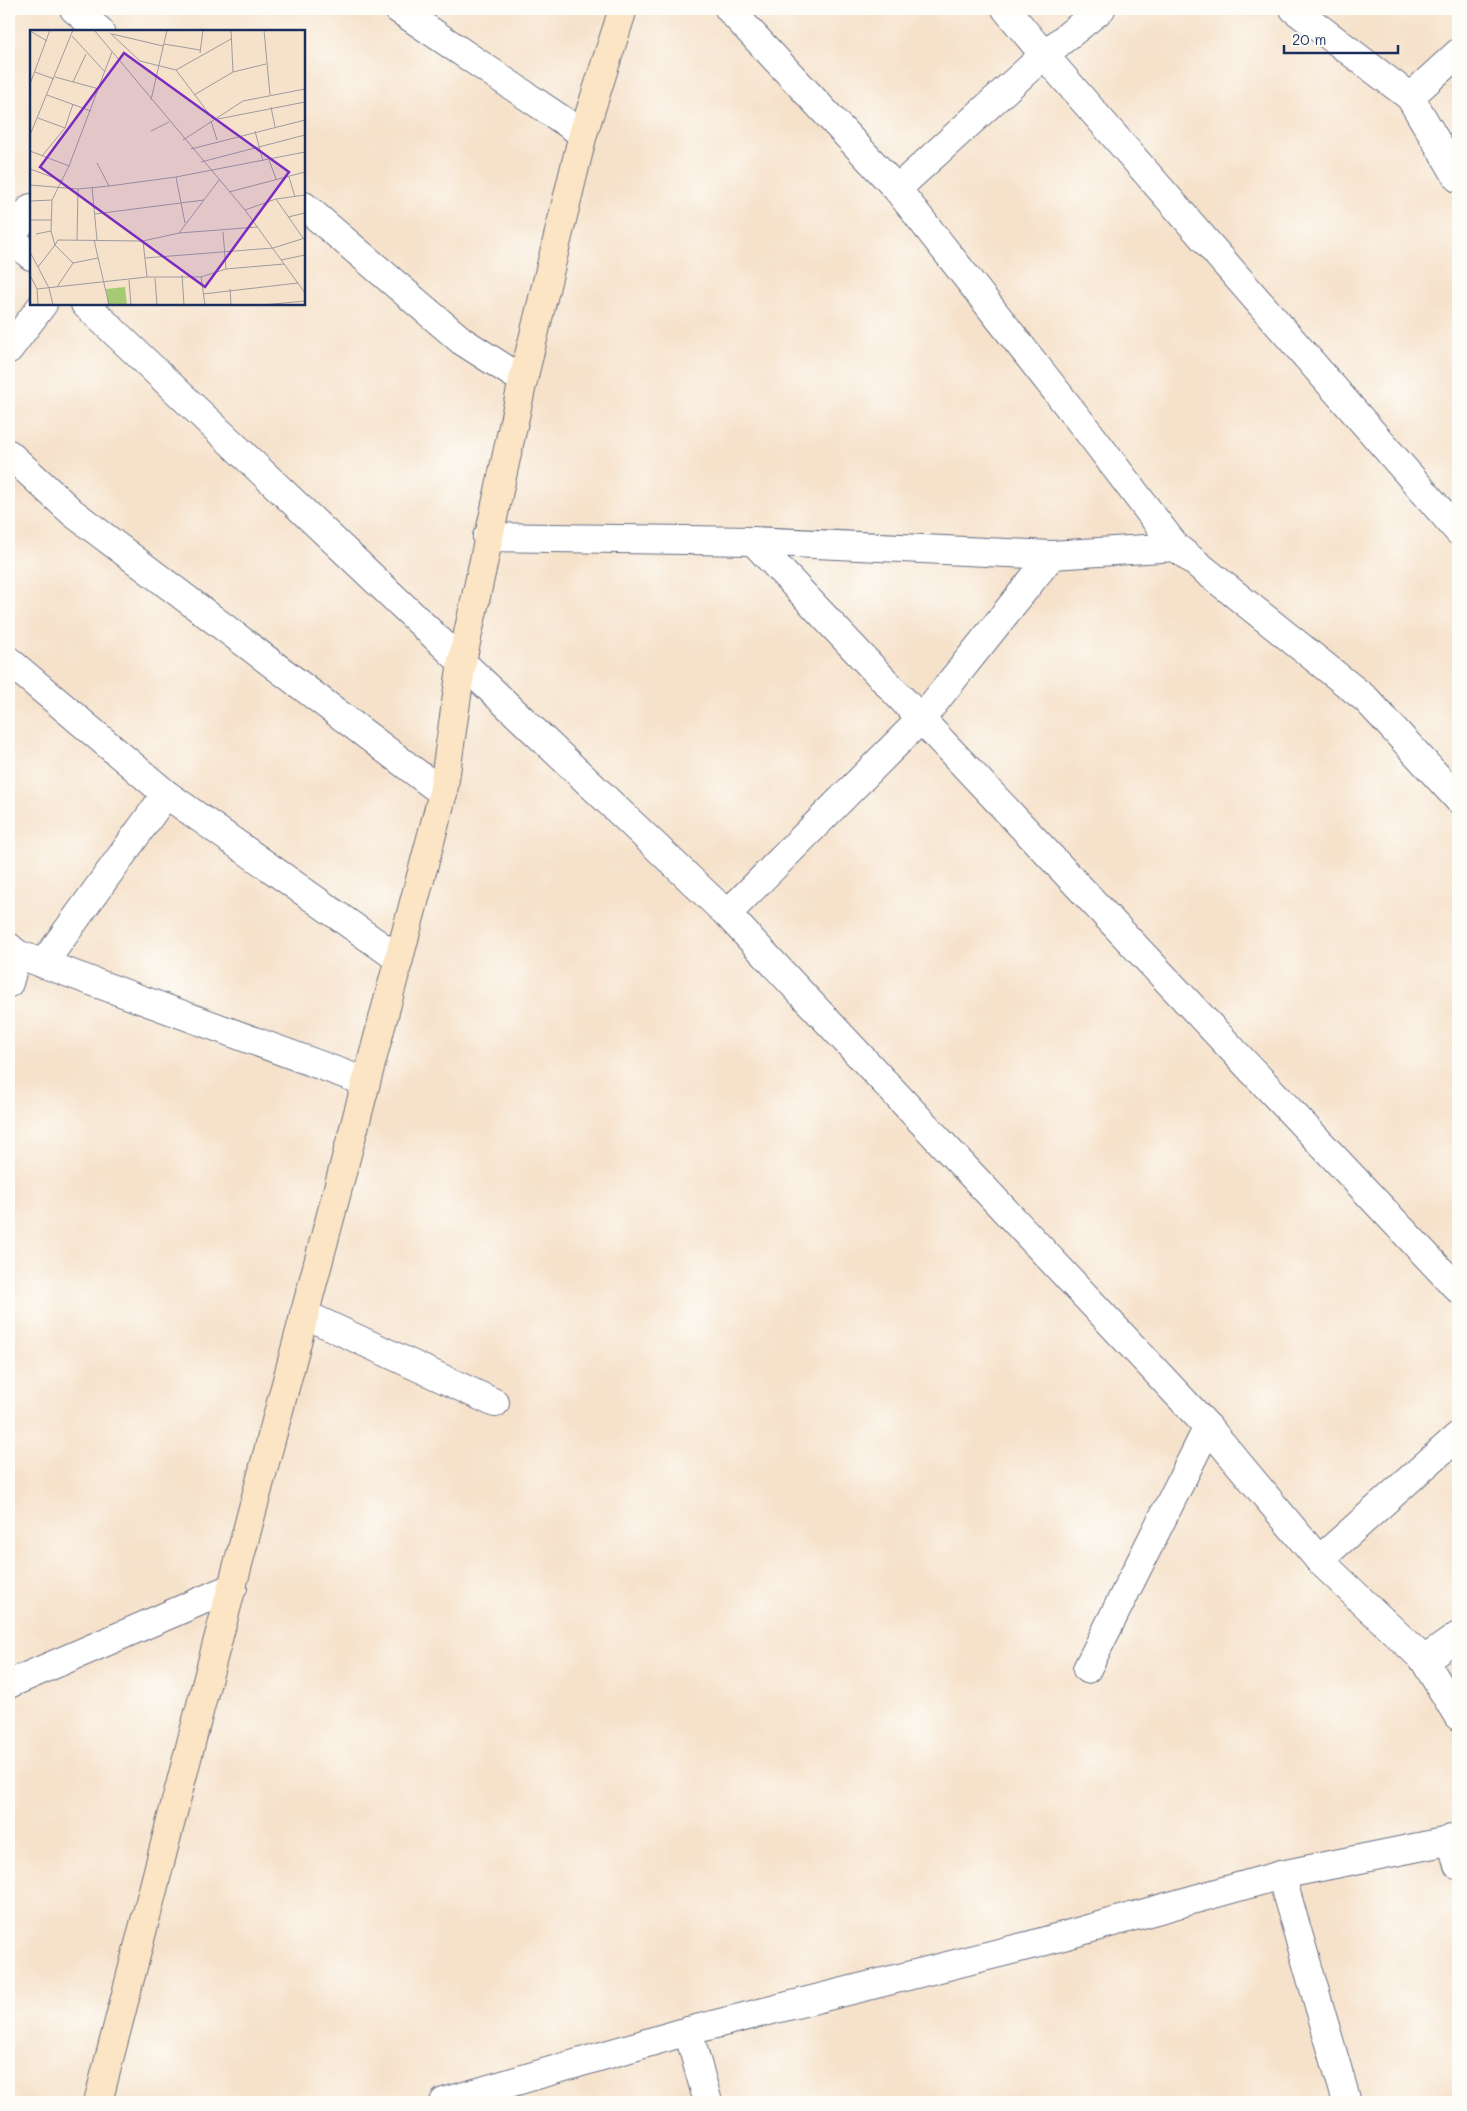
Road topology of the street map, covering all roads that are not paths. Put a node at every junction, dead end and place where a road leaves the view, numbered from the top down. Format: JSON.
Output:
{"nodes":[{"id":1,"x":74,"y":9,"type":"edge"},
{"id":2,"x":398,"y":9,"type":"edge"},
{"id":3,"x":623,"y":9,"type":"edge"},
{"id":4,"x":729,"y":9,"type":"edge"},
{"id":5,"x":1006,"y":9,"type":"edge"},
{"id":6,"x":1101,"y":9,"type":"edge"},
{"id":7,"x":1294,"y":9,"type":"edge"},
{"id":8,"x":99,"y":30,"type":"edge"},
{"id":9,"x":1458,"y":53,"type":"edge"},
{"id":10,"x":1044,"y":54,"type":"junction"},
{"id":11,"x":1410,"y":97,"type":"junction"},
{"id":12,"x":583,"y":134,"type":"junction"},
{"id":13,"x":1458,"y":178,"type":"edge"},
{"id":14,"x":897,"y":189,"type":"junction"},
{"id":15,"x":305,"y":207,"type":"edge"},
{"id":16,"x":30,"y":209,"type":"edge"},
{"id":17,"x":10,"y":237,"type":"edge"},
{"id":18,"x":30,"y":255,"type":"edge"},
{"id":19,"x":42,"y":305,"type":"edge"},
{"id":20,"x":86,"y":305,"type":"edge"},
{"id":21,"x":9,"y":349,"type":"edge"},
{"id":22,"x":522,"y":380,"type":"junction"},
{"id":23,"x":9,"y":454,"type":"edge"},
{"id":24,"x":1458,"y":532,"type":"edge"},
{"id":25,"x":487,"y":537,"type":"junction"},
{"id":26,"x":753,"y":541,"type":"junction"},
{"id":27,"x":1176,"y":547,"type":"junction"},
{"id":28,"x":1052,"y":556,"type":"junction"},
{"id":29,"x":9,"y":661,"type":"edge"},
{"id":30,"x":462,"y":661,"type":"junction"},
{"id":31,"x":922,"y":718,"type":"junction"},
{"id":32,"x":443,"y":793,"type":"junction"},
{"id":33,"x":166,"y":794,"type":"junction"},
{"id":34,"x":1458,"y":799,"type":"edge"},
{"id":35,"x":727,"y":914,"type":"junction"},
{"id":36,"x":11,"y":951,"type":"edge"},
{"id":37,"x":398,"y":959,"type":"junction"},
{"id":38,"x":43,"y":964,"type":"junction"},
{"id":39,"x":9,"y":983,"type":"edge"},
{"id":40,"x":366,"y":1082,"type":"junction"},
{"id":41,"x":1458,"y":1289,"type":"edge"},
{"id":42,"x":304,"y":1314,"type":"junction"},
{"id":43,"x":495,"y":1403,"type":"dead end"},
{"id":44,"x":1208,"y":1427,"type":"junction"},
{"id":45,"x":1458,"y":1436,"type":"edge"},
{"id":46,"x":1319,"y":1560,"type":"junction"},
{"id":47,"x":232,"y":1587,"type":"junction"},
{"id":48,"x":1458,"y":1636,"type":"edge"},
{"id":49,"x":1424,"y":1660,"type":"junction"},
{"id":50,"x":1087,"y":1669,"type":"dead end"},
{"id":51,"x":9,"y":1684,"type":"edge"},
{"id":52,"x":1458,"y":1716,"type":"edge"},
{"id":53,"x":1456,"y":1847,"type":"edge"},
{"id":54,"x":1281,"y":1875,"type":"junction"},
{"id":55,"x":688,"y":2031,"type":"junction"},
{"id":56,"x":453,"y":2101,"type":"edge"},
{"id":57,"x":98,"y":2102,"type":"edge"},
{"id":58,"x":708,"y":2102,"type":"edge"},
{"id":59,"x":1347,"y":2102,"type":"edge"}],
"edges":[{"from":1,"to":8,"type":"street"},
{"from":2,"to":12,"type":"street"},
{"from":3,"to":12,"type":"main road"},
{"from":4,"to":14,"type":"street"},
{"from":5,"to":10,"type":"street"},
{"from":6,"to":10,"type":"street"},
{"from":7,"to":11,"type":"street"},
{"from":9,"to":11,"type":"street"},
{"from":10,"to":14,"type":"street"},
{"from":10,"to":24,"type":"street"},
{"from":11,"to":13,"type":"street"},
{"from":12,"to":22,"type":"main road"},
{"from":14,"to":27,"type":"street"},
{"from":15,"to":22,"type":"street"},
{"from":16,"to":17,"type":"street"},
{"from":17,"to":18,"type":"street"},
{"from":19,"to":21,"type":"street"},
{"from":20,"to":30,"type":"street"},
{"from":22,"to":25,"type":"main road"},
{"from":23,"to":32,"type":"street"},
{"from":25,"to":26,"type":"street"},
{"from":25,"to":30,"type":"main road"},
{"from":26,"to":28,"type":"street"},
{"from":26,"to":31,"type":"street"},
{"from":27,"to":28,"type":"street"},
{"from":27,"to":34,"type":"street"},
{"from":28,"to":31,"type":"street"},
{"from":29,"to":33,"type":"street"},
{"from":30,"to":32,"type":"main road"},
{"from":30,"to":35,"type":"street"},
{"from":31,"to":35,"type":"street"},
{"from":31,"to":41,"type":"street"},
{"from":32,"to":37,"type":"main road"},
{"from":33,"to":37,"type":"street"},
{"from":33,"to":38,"type":"street"},
{"from":35,"to":44,"type":"street"},
{"from":36,"to":38,"type":"street"},
{"from":36,"to":39,"type":"street"},
{"from":37,"to":40,"type":"main road"},
{"from":38,"to":40,"type":"street"},
{"from":40,"to":42,"type":"main road"},
{"from":42,"to":43,"type":"street"},
{"from":42,"to":47,"type":"main road"},
{"from":44,"to":46,"type":"street"},
{"from":44,"to":50,"type":"street"},
{"from":45,"to":46,"type":"street"},
{"from":46,"to":49,"type":"street"},
{"from":47,"to":51,"type":"street"},
{"from":47,"to":57,"type":"main road"},
{"from":48,"to":49,"type":"street"},
{"from":49,"to":52,"type":"street"},
{"from":53,"to":54,"type":"street"},
{"from":54,"to":55,"type":"street"},
{"from":54,"to":59,"type":"street"},
{"from":55,"to":56,"type":"street"},
{"from":55,"to":58,"type":"street"}]}
